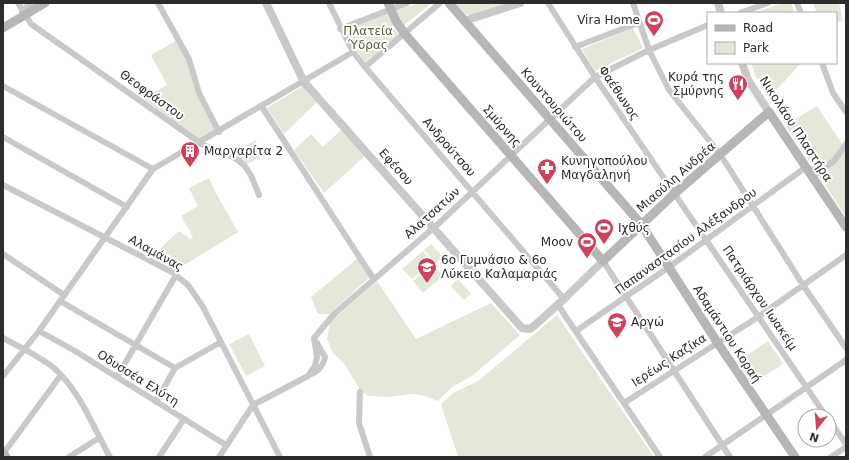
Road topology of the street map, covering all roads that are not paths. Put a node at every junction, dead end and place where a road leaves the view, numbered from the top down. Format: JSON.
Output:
{"nodes":[{"id":1,"x":18,"y":3,"type":"edge"},
{"id":2,"x":31,"y":3,"type":"edge"},
{"id":3,"x":45,"y":3,"type":"edge"},
{"id":4,"x":158,"y":3,"type":"edge"},
{"id":5,"x":266,"y":3,"type":"edge"},
{"id":6,"x":329,"y":3,"type":"edge"},
{"id":7,"x":407,"y":3,"type":"edge"},
{"id":8,"x":440,"y":3,"type":"edge"},
{"id":9,"x":449,"y":3,"type":"edge"},
{"id":10,"x":520,"y":3,"type":"edge"},
{"id":11,"x":548,"y":3,"type":"edge"},
{"id":12,"x":633,"y":3,"type":"edge"},
{"id":13,"x":768,"y":3,"type":"edge"},
{"id":14,"x":797,"y":3,"type":"edge"},
{"id":15,"x":390,"y":6,"type":"edge"},
{"id":16,"x":743,"y":12,"type":"edge"},
{"id":17,"x":802,"y":12,"type":"edge"},
{"id":18,"x":23,"y":13,"type":"junction"},
{"id":19,"x":464,"y":21,"type":"junction"},
{"id":20,"x":638,"y":23,"type":"junction"},
{"id":21,"x":707,"y":25,"type":"edge"},
{"id":22,"x":3,"y":28,"type":"edge"},
{"id":23,"x":340,"y":29,"type":"junction"},
{"id":24,"x":404,"y":33,"type":"junction"},
{"id":25,"x":575,"y":47,"type":"junction"},
{"id":26,"x":649,"y":50,"type":"junction"},
{"id":27,"x":353,"y":52,"type":"junction"},
{"id":28,"x":742,"y":64,"type":"edge"},
{"id":29,"x":822,"y":64,"type":"edge"},
{"id":30,"x":365,"y":67,"type":"junction"},
{"id":31,"x":595,"y":77,"type":"junction"},
{"id":32,"x":304,"y":82,"type":"junction"},
{"id":33,"x":3,"y":86,"type":"edge"},
{"id":34,"x":262,"y":106,"type":"junction"},
{"id":35,"x":769,"y":112,"type":"junction"},
{"id":36,"x":846,"y":112,"type":"edge"},
{"id":37,"x":550,"y":118,"type":"junction"},
{"id":38,"x":219,"y":132,"type":"junction"},
{"id":39,"x":3,"y":137,"type":"edge"},
{"id":40,"x":199,"y":142,"type":"junction"},
{"id":41,"x":846,"y":144,"type":"edge"},
{"id":42,"x":720,"y":154,"type":"junction"},
{"id":43,"x":512,"y":155,"type":"junction"},
{"id":44,"x":806,"y":167,"type":"junction"},
{"id":45,"x":153,"y":169,"type":"junction"},
{"id":46,"x":3,"y":184,"type":"edge"},
{"id":47,"x":473,"y":191,"type":"junction"},
{"id":48,"x":674,"y":194,"type":"junction"},
{"id":49,"x":259,"y":195,"type":"dead end"},
{"id":50,"x":753,"y":206,"type":"junction"},
{"id":51,"x":127,"y":207,"type":"junction"},
{"id":52,"x":641,"y":224,"type":"junction"},
{"id":53,"x":846,"y":227,"type":"edge"},
{"id":54,"x":434,"y":228,"type":"junction"},
{"id":55,"x":106,"y":237,"type":"junction"},
{"id":56,"x":707,"y":239,"type":"junction"},
{"id":57,"x":3,"y":254,"type":"edge"},
{"id":58,"x":846,"y":256,"type":"edge"},
{"id":59,"x":603,"y":261,"type":"junction"},
{"id":60,"x":669,"y":267,"type":"junction"},
{"id":61,"x":176,"y":275,"type":"junction"},
{"id":62,"x":373,"y":278,"type":"junction"},
{"id":63,"x":803,"y":285,"type":"junction"},
{"id":64,"x":64,"y":295,"type":"junction"},
{"id":65,"x":626,"y":297,"type":"junction"},
{"id":66,"x":564,"y":299,"type":"junction"},
{"id":67,"x":60,"y":301,"type":"junction"},
{"id":68,"x":558,"y":305,"type":"junction"},
{"id":69,"x":758,"y":317,"type":"junction"},
{"id":70,"x":530,"y":329,"type":"joint"},
{"id":71,"x":38,"y":331,"type":"junction"},
{"id":72,"x":576,"y":331,"type":"junction"},
{"id":73,"x":3,"y":338,"type":"edge"},
{"id":74,"x":221,"y":342,"type":"junction"},
{"id":75,"x":717,"y":342,"type":"junction"},
{"id":76,"x":134,"y":345,"type":"junction"},
{"id":77,"x":846,"y":348,"type":"edge"},
{"id":78,"x":24,"y":350,"type":"junction"},
{"id":79,"x":846,"y":360,"type":"edge"},
{"id":80,"x":175,"y":368,"type":"junction"},
{"id":81,"x":673,"y":370,"type":"junction"},
{"id":82,"x":61,"y":375,"type":"junction"},
{"id":83,"x":3,"y":376,"type":"edge"},
{"id":84,"x":117,"y":377,"type":"junction"},
{"id":85,"x":806,"y":387,"type":"junction"},
{"id":86,"x":360,"y":392,"type":"dead end"},
{"id":87,"x":156,"y":402,"type":"junction"},
{"id":88,"x":624,"y":403,"type":"junction"},
{"id":89,"x":253,"y":405,"type":"junction"},
{"id":90,"x":820,"y":408,"type":"edge"},
{"id":91,"x":765,"y":414,"type":"junction"},
{"id":92,"x":184,"y":419,"type":"junction"},
{"id":93,"x":837,"y":432,"type":"edge"},
{"id":94,"x":99,"y":438,"type":"junction"},
{"id":95,"x":226,"y":445,"type":"junction"},
{"id":96,"x":722,"y":445,"type":"junction"},
{"id":97,"x":846,"y":446,"type":"edge"},
{"id":98,"x":3,"y":454,"type":"edge"},
{"id":99,"x":6,"y":457,"type":"edge"},
{"id":100,"x":69,"y":457,"type":"edge"},
{"id":101,"x":110,"y":457,"type":"edge"},
{"id":102,"x":159,"y":457,"type":"edge"},
{"id":103,"x":219,"y":457,"type":"edge"},
{"id":104,"x":280,"y":457,"type":"edge"},
{"id":105,"x":370,"y":457,"type":"edge"},
{"id":106,"x":660,"y":457,"type":"edge"},
{"id":107,"x":705,"y":457,"type":"edge"},
{"id":108,"x":730,"y":457,"type":"edge"},
{"id":109,"x":795,"y":457,"type":"edge"},
{"id":110,"x":831,"y":457,"type":"edge"}],
"edges":[{"from":1,"to":18,"type":"street","name":"Θεοφράστου"},
{"from":2,"to":18,"type":"street"},
{"from":3,"to":18,"type":"main road"},
{"from":4,"to":38,"type":"street"},
{"from":5,"to":32,"type":"street","name":"Εφέσου"},
{"from":6,"to":23,"type":"street","name":"Ανδρούτσου"},
{"from":7,"to":15,"type":"street"},
{"from":8,"to":24,"type":"street"},
{"from":9,"to":19,"type":"main road","name":"Κουντουριώτου"},
{"from":10,"to":19,"type":"street"},
{"from":11,"to":25,"type":"street","name":"Φαέθωνος"},
{"from":12,"to":20,"type":"street"},
{"from":13,"to":16,"type":"street"},
{"from":14,"to":17,"type":"street"},
{"from":15,"to":23,"type":"street"},
{"from":15,"to":24,"type":"main road","name":"Σμύρνης"},
{"from":18,"to":22,"type":"main road"},
{"from":18,"to":40,"type":"street","name":"Θεοφράστου"},
{"from":19,"to":37,"type":"main road","name":"Κουντουριώτου"},
{"from":20,"to":25,"type":"street"},
{"from":20,"to":26,"type":"street"},
{"from":21,"to":26,"type":"street","name":"Αλατσατών"},
{"from":23,"to":27,"type":"street","name":"Ανδρούτσου"},
{"from":24,"to":30,"type":"street"},
{"from":24,"to":43,"type":"main road","name":"Σμύρνης"},
{"from":25,"to":31,"type":"street","name":"Φαέθωνος"},
{"from":26,"to":31,"type":"street","name":"Αλατσατών"},
{"from":26,"to":42,"type":"street"},
{"from":27,"to":30,"type":"street","name":"Ανδρούτσου"},
{"from":27,"to":32,"type":"street"},
{"from":28,"to":35,"type":"street","name":"Νικολάου Πλαστήρα"},
{"from":29,"to":36,"type":"street"},
{"from":30,"to":47,"type":"street","name":"Ανδρούτσου"},
{"from":31,"to":37,"type":"street","name":"Αλατσατών"},
{"from":31,"to":48,"type":"street","name":"Φαέθωνος"},
{"from":32,"to":34,"type":"street"},
{"from":32,"to":54,"type":"street","name":"Εφέσου"},
{"from":33,"to":45,"type":"street"},
{"from":34,"to":38,"type":"street"},
{"from":34,"to":62,"type":"street"},
{"from":35,"to":42,"type":"main road","name":"Μιαούλη Ανδρέα"},
{"from":35,"to":44,"type":"main road","name":"Νικολάου Πλαστήρα"},
{"from":37,"to":43,"type":"street","name":"Αλατσατών"},
{"from":37,"to":52,"type":"main road","name":"Κουντουριώτου"},
{"from":38,"to":40,"type":"street"},
{"from":39,"to":51,"type":"street"},
{"from":40,"to":45,"type":"street"},
{"from":40,"to":49,"type":"street","name":"Θεοφράστου"},
{"from":41,"to":44,"type":"street"},
{"from":42,"to":48,"type":"main road","name":"Μιαούλη Ανδρέα"},
{"from":42,"to":50,"type":"street"},
{"from":43,"to":47,"type":"street","name":"Αλατσατών"},
{"from":43,"to":59,"type":"main road","name":"Σμύρνης"},
{"from":44,"to":50,"type":"street","name":"Παπαναστασίου Αλέξανδρου"},
{"from":44,"to":53,"type":"main road","name":"Νικολάου Πλαστήρα"},
{"from":45,"to":51,"type":"street"},
{"from":46,"to":55,"type":"street","name":"Αλαμάνας"},
{"from":47,"to":54,"type":"street","name":"Αλατσατών"},
{"from":47,"to":66,"type":"street","name":"Ανδρούτσου"},
{"from":48,"to":52,"type":"main road","name":"Μιαούλη Ανδρέα"},
{"from":48,"to":56,"type":"street","name":"Πατριάρχου Ιωακείμ"},
{"from":50,"to":56,"type":"street","name":"Παπαναστασίου Αλέξανδρου"},
{"from":50,"to":63,"type":"street"},
{"from":51,"to":55,"type":"street"},
{"from":52,"to":59,"type":"main road","name":"Μιαούλη Ανδρέα"},
{"from":52,"to":60,"type":"main road","name":"Αδαμάντιου Κοραή"},
{"from":54,"to":62,"type":"street","name":"Αλατσατών"},
{"from":54,"to":70,"type":"street","name":"Εφέσου"},
{"from":55,"to":61,"type":"street","name":"Αλαμάνας"},
{"from":55,"to":64,"type":"street"},
{"from":56,"to":60,"type":"street","name":"Παπαναστασίου Αλέξανδρου"},
{"from":56,"to":69,"type":"street","name":"Πατριάρχου Ιωακείμ"},
{"from":57,"to":64,"type":"street"},
{"from":58,"to":63,"type":"street","name":"Ιερέως Καζίκα"},
{"from":59,"to":65,"type":"street"},
{"from":59,"to":66,"type":"street","name":"Μιαούλη Ανδρέα"},
{"from":60,"to":65,"type":"street","name":"Παπαναστασίου Αλέξανδρου"},
{"from":60,"to":75,"type":"main road","name":"Αδαμάντιου Κοραή"},
{"from":61,"to":74,"type":"street","name":"Αλαμάνας"},
{"from":61,"to":76,"type":"street"},
{"from":62,"to":89,"type":"street","name":"Αλατσατών"},
{"from":63,"to":69,"type":"street","name":"Ιερέως Καζίκα"},
{"from":63,"to":77,"type":"street"},
{"from":64,"to":67,"type":"street"},
{"from":65,"to":72,"type":"street","name":"Παπαναστασίου Αλέξανδρου"},
{"from":65,"to":81,"type":"street"},
{"from":66,"to":68,"type":"street","name":"Μιαούλη Ανδρέα"},
{"from":67,"to":71,"type":"street"},
{"from":67,"to":76,"type":"street"},
{"from":68,"to":70,"type":"street","name":"Μιαούλη Ανδρέα"},
{"from":68,"to":72,"type":"street"},
{"from":69,"to":75,"type":"street","name":"Ιερέως Καζίκα"},
{"from":69,"to":85,"type":"street","name":"Πατριάρχου Ιωακείμ"},
{"from":71,"to":78,"type":"street"},
{"from":71,"to":84,"type":"street","name":"Οδυσσέα Ελύτη"},
{"from":72,"to":88,"type":"street"},
{"from":73,"to":78,"type":"street"},
{"from":74,"to":80,"type":"street"},
{"from":74,"to":89,"type":"street","name":"Αλαμάνας"},
{"from":75,"to":81,"type":"street","name":"Ιερέως Καζίκα"},
{"from":75,"to":91,"type":"main road","name":"Αδαμάντιου Κοραή"},
{"from":76,"to":80,"type":"street"},
{"from":76,"to":84,"type":"street"},
{"from":78,"to":82,"type":"street"},
{"from":78,"to":83,"type":"street"},
{"from":79,"to":85,"type":"street"},
{"from":80,"to":87,"type":"street"},
{"from":81,"to":88,"type":"street","name":"Ιερέως Καζίκα"},
{"from":81,"to":96,"type":"street"},
{"from":82,"to":94,"type":"street"},
{"from":82,"to":98,"type":"street"},
{"from":84,"to":87,"type":"street","name":"Οδυσσέα Ελύτη"},
{"from":85,"to":90,"type":"street","name":"Πατριάρχου Ιωακείμ"},
{"from":85,"to":91,"type":"street"},
{"from":86,"to":105,"type":"street"},
{"from":87,"to":92,"type":"street","name":"Οδυσσέα Ελύτη"},
{"from":88,"to":106,"type":"street"},
{"from":89,"to":95,"type":"street"},
{"from":89,"to":104,"type":"street","name":"Αλαμάνας"},
{"from":91,"to":96,"type":"street"},
{"from":91,"to":109,"type":"main road","name":"Αδαμάντιου Κοραή"},
{"from":92,"to":95,"type":"street","name":"Οδυσσέα Ελύτη"},
{"from":92,"to":102,"type":"street"},
{"from":93,"to":97,"type":"street"},
{"from":94,"to":100,"type":"street"},
{"from":94,"to":101,"type":"street"},
{"from":95,"to":103,"type":"street"},
{"from":96,"to":107,"type":"street"},
{"from":96,"to":108,"type":"street"},
{"from":97,"to":110,"type":"street"},
{"from":98,"to":99,"type":"main road"}]}
